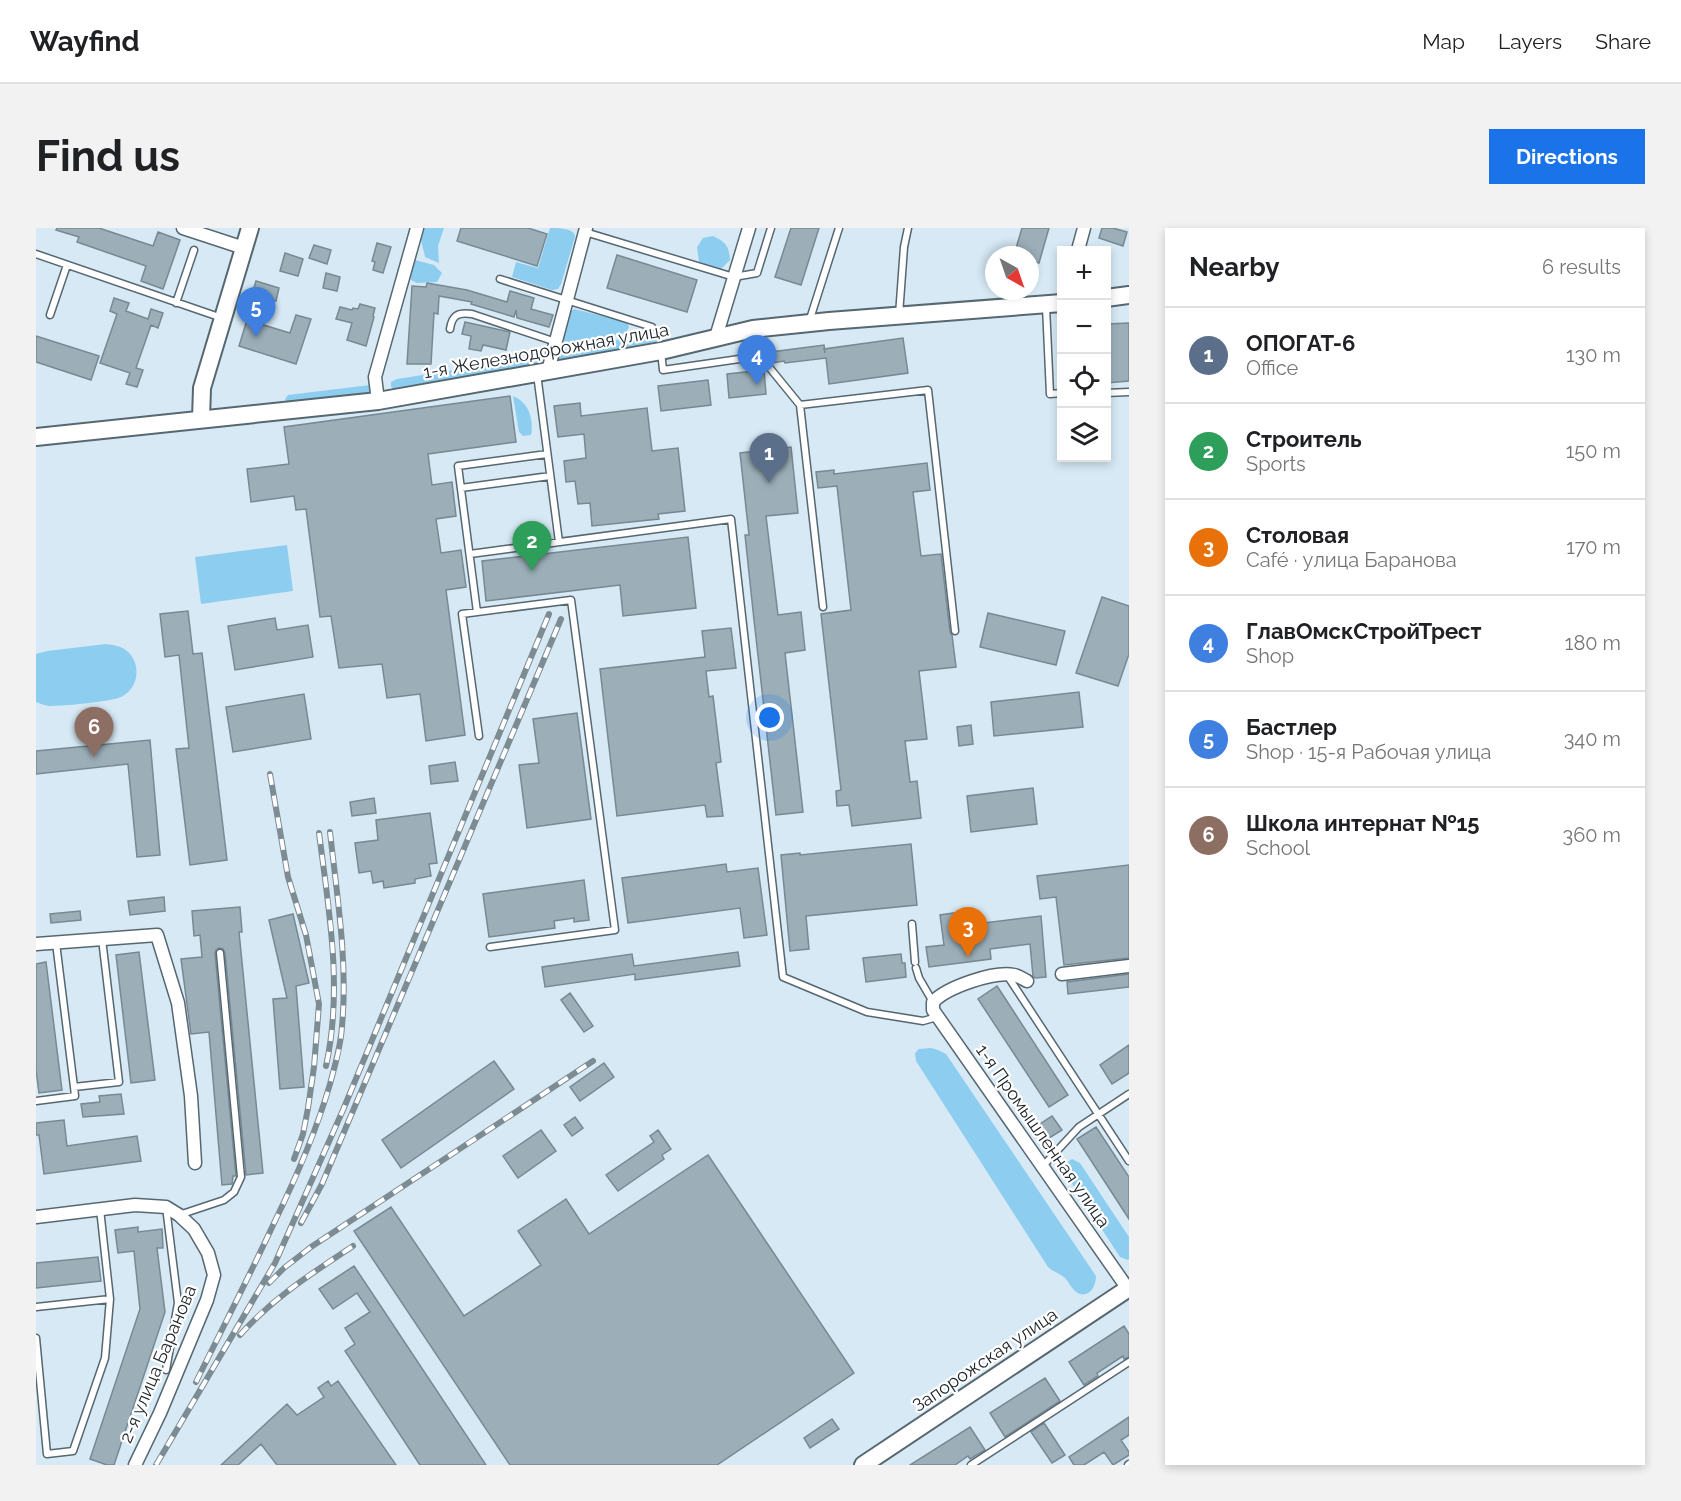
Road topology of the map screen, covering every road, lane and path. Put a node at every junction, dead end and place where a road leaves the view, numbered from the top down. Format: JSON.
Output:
{"nodes":[{"id":1,"x":183,"y":228,"type":"edge"},
{"id":2,"x":250,"y":228,"type":"edge"},
{"id":3,"x":417,"y":228,"type":"edge"},
{"id":4,"x":749,"y":228,"type":"edge"},
{"id":5,"x":771,"y":228,"type":"edge"},
{"id":6,"x":839,"y":228,"type":"edge"},
{"id":7,"x":909,"y":228,"type":"edge"},
{"id":8,"x":1084,"y":228,"type":"edge"},
{"id":9,"x":585,"y":230,"type":"edge"},
{"id":10,"x":1079,"y":246,"type":"edge"},
{"id":11,"x":244,"y":248,"type":"junction"},
{"id":12,"x":194,"y":250,"type":"dead end"},
{"id":13,"x":36,"y":254,"type":"edge"},
{"id":14,"x":68,"y":265,"type":"junction"},
{"id":15,"x":734,"y":277,"type":"junction"},
{"id":16,"x":500,"y":279,"type":"dead end"},
{"id":17,"x":1129,"y":295,"type":"edge"},
{"id":18,"x":1111,"y":297,"type":"edge"},
{"id":19,"x":567,"y":300,"type":"junction"},
{"id":20,"x":176,"y":303,"type":"junction"},
{"id":21,"x":1054,"y":304,"type":"edge"},
{"id":22,"x":50,"y":315,"type":"dead end"},
{"id":23,"x":899,"y":316,"type":"junction"},
{"id":24,"x":223,"y":319,"type":"junction"},
{"id":25,"x":809,"y":323,"type":"junction"},
{"id":26,"x":652,"y":327,"type":"dead end"},
{"id":27,"x":450,"y":329,"type":"dead end"},
{"id":28,"x":716,"y":337,"type":"junction"},
{"id":29,"x":556,"y":342,"type":"junction"},
{"id":30,"x":661,"y":351,"type":"junction"},
{"id":31,"x":542,"y":372,"type":"junction"},
{"id":32,"x":1129,"y":392,"type":"edge"},
{"id":33,"x":1057,"y":393,"type":"edge"},
{"id":34,"x":1111,"y":393,"type":"edge"},
{"id":35,"x":378,"y":401,"type":"junction"},
{"id":36,"x":800,"y":405,"type":"junction"},
{"id":37,"x":201,"y":419,"type":"junction"},
{"id":38,"x":36,"y":437,"type":"edge"},
{"id":39,"x":547,"y":454,"type":"junction"},
{"id":40,"x":550,"y":476,"type":"junction"},
{"id":41,"x":461,"y":488,"type":"junction"},
{"id":42,"x":559,"y":542,"type":"junction"},
{"id":43,"x":470,"y":554,"type":"junction"},
{"id":44,"x":823,"y":608,"type":"dead end"},
{"id":45,"x":477,"y":612,"type":"junction"},
{"id":46,"x":955,"y":631,"type":"dead end"},
{"id":47,"x":479,"y":736,"type":"dead end"},
{"id":48,"x":912,"y":924,"type":"dead end"},
{"id":49,"x":102,"y":939,"type":"junction"},
{"id":50,"x":56,"y":942,"type":"junction"},
{"id":51,"x":36,"y":944,"type":"edge"},
{"id":52,"x":490,"y":947,"type":"dead end"},
{"id":53,"x":220,"y":953,"type":"dead end"},
{"id":54,"x":1129,"y":966,"type":"edge"},
{"id":55,"x":1006,"y":974,"type":"junction"},
{"id":56,"x":1062,"y":974,"type":"dead end"},
{"id":57,"x":1028,"y":981,"type":"dead end"},
{"id":58,"x":933,"y":1002,"type":"junction"},
{"id":59,"x":937,"y":1017,"type":"junction"},
{"id":60,"x":74,"y":1087,"type":"junction"},
{"id":61,"x":1129,"y":1094,"type":"edge"},
{"id":62,"x":36,"y":1101,"type":"edge"},
{"id":63,"x":1099,"y":1114,"type":"junction"},
{"id":64,"x":1129,"y":1161,"type":"edge"},
{"id":65,"x":195,"y":1163,"type":"dead end"},
{"id":66,"x":1042,"y":1167,"type":"junction"},
{"id":67,"x":166,"y":1207,"type":"junction"},
{"id":68,"x":100,"y":1209,"type":"junction"},
{"id":69,"x":179,"y":1215,"type":"junction"},
{"id":70,"x":36,"y":1217,"type":"edge"},
{"id":71,"x":1129,"y":1289,"type":"edge"},
{"id":72,"x":110,"y":1299,"type":"junction"},
{"id":73,"x":36,"y":1307,"type":"edge"},
{"id":74,"x":36,"y":1338,"type":"edge"},
{"id":75,"x":1129,"y":1362,"type":"edge"},
{"id":76,"x":166,"y":1370,"type":"dead end"},
{"id":77,"x":135,"y":1465,"type":"edge"},
{"id":78,"x":863,"y":1465,"type":"edge"},
{"id":79,"x":970,"y":1465,"type":"edge"}],
"edges":[{"from":1,"to":11,"type":"street"},
{"from":2,"to":11,"type":"street"},
{"from":3,"to":35,"type":"street"},
{"from":4,"to":15,"type":"street"},
{"from":5,"to":15,"type":"lane"},
{"from":6,"to":25,"type":"lane"},
{"from":7,"to":23,"type":"lane"},
{"from":8,"to":10,"type":"street"},
{"from":9,"to":15,"type":"lane"},
{"from":9,"to":19,"type":"street"},
{"from":11,"to":24,"type":"street"},
{"from":12,"to":20,"type":"lane"},
{"from":13,"to":14,"type":"lane"},
{"from":14,"to":20,"type":"lane"},
{"from":14,"to":22,"type":"lane"},
{"from":15,"to":28,"type":"street"},
{"from":16,"to":19,"type":"lane"},
{"from":17,"to":18,"type":"street"},
{"from":19,"to":26,"type":"lane"},
{"from":19,"to":29,"type":"street"},
{"from":20,"to":24,"type":"lane"},
{"from":21,"to":23,"type":"street","name":"1-я Железнодорожная улица"},
{"from":21,"to":33,"type":"lane"},
{"from":23,"to":25,"type":"street","name":"1-я Железнодорожная улица"},
{"from":24,"to":37,"type":"street"},
{"from":25,"to":28,"type":"street","name":"1-я Железнодорожная улица"},
{"from":27,"to":29,"type":"lane"},
{"from":28,"to":30,"type":"street","name":"1-я Железнодорожная улица"},
{"from":29,"to":31,"type":"street"},
{"from":30,"to":31,"type":"street","name":"1-я Железнодорожная улица"},
{"from":30,"to":36,"type":"lane"},
{"from":31,"to":35,"type":"street","name":"1-я Железнодорожная улица"},
{"from":31,"to":39,"type":"lane"},
{"from":32,"to":34,"type":"lane"},
{"from":35,"to":37,"type":"street","name":"1-я Железнодорожная улица"},
{"from":36,"to":44,"type":"lane"},
{"from":36,"to":46,"type":"lane"},
{"from":37,"to":38,"type":"street","name":"1-я Железнодорожная улица"},
{"from":39,"to":40,"type":"lane"},
{"from":39,"to":41,"type":"lane"},
{"from":40,"to":41,"type":"lane"},
{"from":40,"to":42,"type":"lane"},
{"from":41,"to":43,"type":"lane"},
{"from":42,"to":43,"type":"lane"},
{"from":42,"to":59,"type":"lane"},
{"from":43,"to":45,"type":"lane"},
{"from":45,"to":47,"type":"lane"},
{"from":45,"to":52,"type":"lane"},
{"from":48,"to":58,"type":"lane"},
{"from":49,"to":50,"type":"street"},
{"from":49,"to":60,"type":"lane"},
{"from":49,"to":65,"type":"street"},
{"from":50,"to":51,"type":"street"},
{"from":50,"to":60,"type":"lane"},
{"from":53,"to":69,"type":"lane"},
{"from":54,"to":56,"type":"street"},
{"from":55,"to":57,"type":"street"},
{"from":55,"to":58,"type":"street"},
{"from":55,"to":63,"type":"lane"},
{"from":58,"to":59,"type":"street","name":"1-я Промышленная улица"},
{"from":59,"to":66,"type":"street","name":"1-я Промышленная улица"},
{"from":60,"to":62,"type":"lane"},
{"from":61,"to":63,"type":"lane"},
{"from":63,"to":64,"type":"lane"},
{"from":63,"to":66,"type":"lane"},
{"from":66,"to":71,"type":"street","name":"1-я Промышленная улица"},
{"from":67,"to":68,"type":"street"},
{"from":67,"to":69,"type":"street","name":"2-я улица Баранова"},
{"from":67,"to":76,"type":"lane"},
{"from":68,"to":70,"type":"street"},
{"from":68,"to":72,"type":"lane"},
{"from":69,"to":77,"type":"street","name":"2-я улица Баранова"},
{"from":71,"to":78,"type":"street","name":"Запорожская улица"},
{"from":72,"to":73,"type":"lane"},
{"from":72,"to":74,"type":"lane"},
{"from":75,"to":79,"type":"lane"}]}
